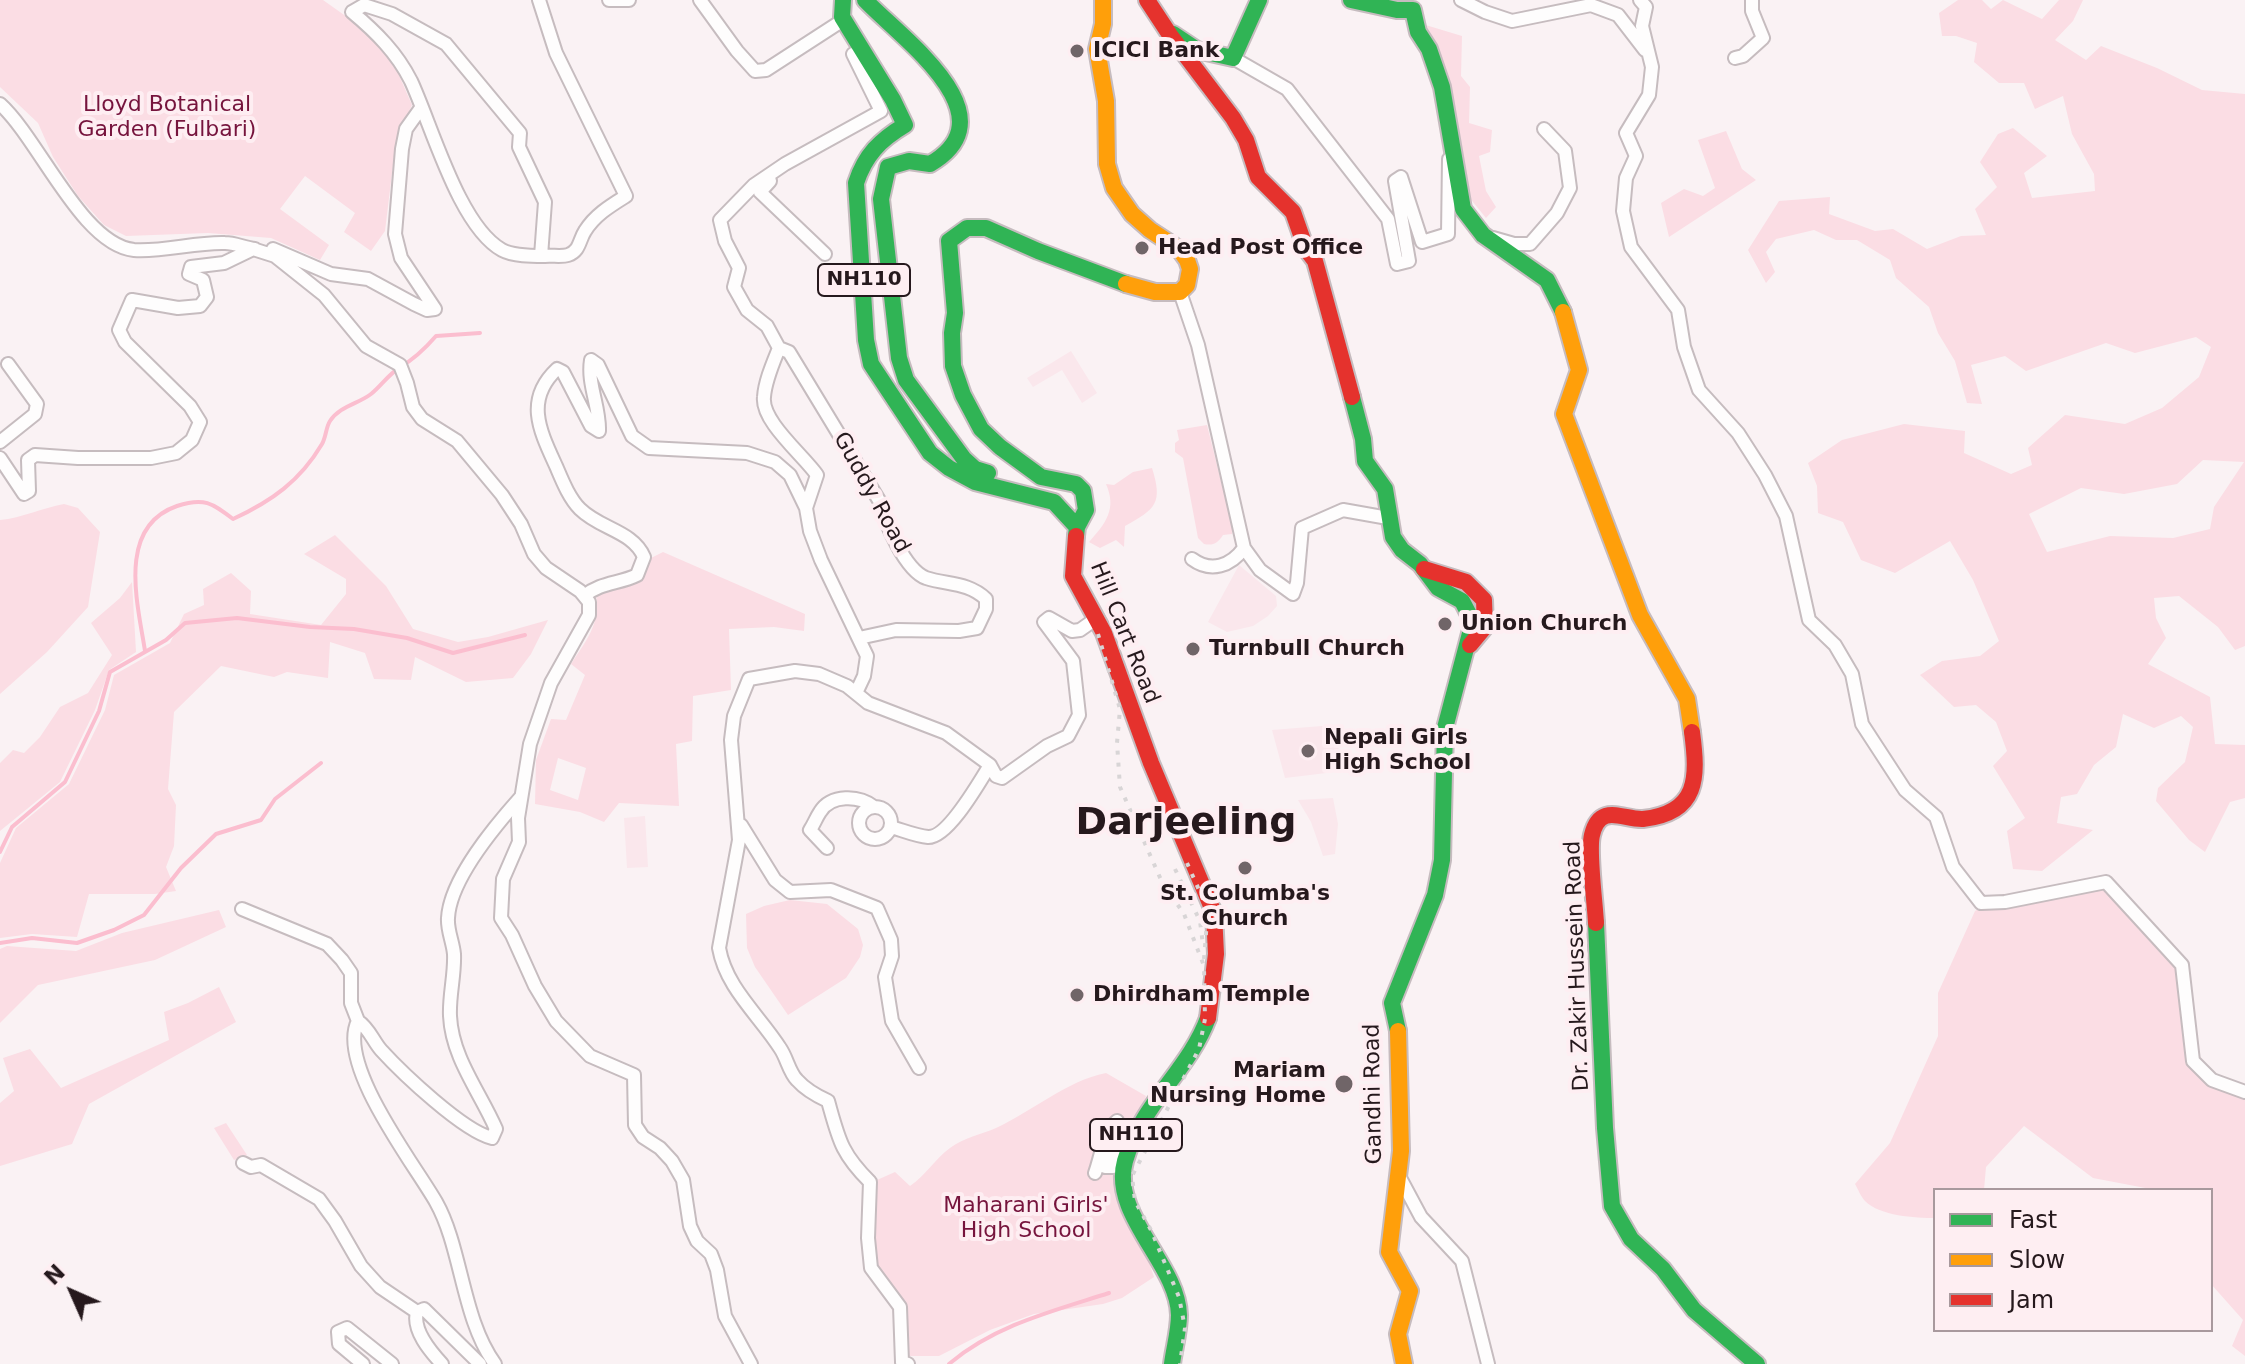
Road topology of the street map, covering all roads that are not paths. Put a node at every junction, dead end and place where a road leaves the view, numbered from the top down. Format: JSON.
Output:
{"nodes":[{"id":1,"x":539,"y":0,"type":"edge"},
{"id":2,"x":609,"y":0,"type":"edge"},
{"id":3,"x":629,"y":0,"type":"edge"},
{"id":4,"x":700,"y":0,"type":"edge"},
{"id":5,"x":843,"y":0,"type":"edge"},
{"id":6,"x":865,"y":0,"type":"edge"},
{"id":7,"x":1103,"y":0,"type":"edge"},
{"id":8,"x":1147,"y":0,"type":"edge"},
{"id":9,"x":1259,"y":0,"type":"edge"},
{"id":10,"x":1351,"y":0,"type":"edge"},
{"id":11,"x":1461,"y":0,"type":"edge"},
{"id":12,"x":1640,"y":0,"type":"edge"},
{"id":13,"x":1752,"y":0,"type":"edge"},
{"id":14,"x":1418,"y":5,"type":"edge"},
{"id":15,"x":840,"y":21,"type":"junction"},
{"id":16,"x":1165,"y":28,"type":"junction"},
{"id":17,"x":1650,"y":57,"type":"junction"},
{"id":18,"x":1233,"y":58,"type":"junction"},
{"id":19,"x":1735,"y":58,"type":"dead end"},
{"id":20,"x":0,"y":104,"type":"edge"},
{"id":21,"x":421,"y":108,"type":"junction"},
{"id":22,"x":1449,"y":128,"type":"junction"},
{"id":23,"x":1544,"y":129,"type":"dead end"},
{"id":24,"x":785,"y":164,"type":"junction"},
{"id":25,"x":1483,"y":235,"type":"junction"},
{"id":26,"x":253,"y":249,"type":"junction"},
{"id":27,"x":825,"y":254,"type":"dead end"},
{"id":28,"x":541,"y":256,"type":"junction"},
{"id":29,"x":1180,"y":292,"type":"junction"},
{"id":30,"x":779,"y":348,"type":"junction"},
{"id":31,"x":8,"y":364,"type":"dead end"},
{"id":32,"x":0,"y":442,"type":"edge"},
{"id":33,"x":0,"y":458,"type":"edge"},
{"id":34,"x":1047,"y":499,"type":"junction"},
{"id":35,"x":806,"y":508,"type":"junction"},
{"id":36,"x":1388,"y":518,"type":"junction"},
{"id":37,"x":1077,"y":527,"type":"junction"},
{"id":38,"x":1244,"y":548,"type":"junction"},
{"id":39,"x":1192,"y":559,"type":"dead end"},
{"id":40,"x":584,"y":596,"type":"junction"},
{"id":41,"x":1097,"y":618,"type":"junction"},
{"id":42,"x":859,"y":638,"type":"junction"},
{"id":43,"x":852,"y":689,"type":"junction"},
{"id":44,"x":990,"y":765,"type":"junction"},
{"id":45,"x":522,"y":795,"type":"junction"},
{"id":46,"x":874,"y":807,"type":"junction"},
{"id":47,"x":739,"y":822,"type":"junction"},
{"id":48,"x":891,"y":827,"type":"junction"},
{"id":49,"x":827,"y":848,"type":"dead end"},
{"id":50,"x":242,"y":909,"type":"dead end"},
{"id":51,"x":358,"y":1021,"type":"junction"},
{"id":52,"x":919,"y":1068,"type":"dead end"},
{"id":53,"x":1162,"y":1089,"type":"junction"},
{"id":54,"x":2245,"y":1092,"type":"edge"},
{"id":55,"x":243,"y":1163,"type":"dead end"},
{"id":56,"x":1095,"y":1173,"type":"dead end"},
{"id":57,"x":1398,"y":1174,"type":"junction"},
{"id":58,"x":417,"y":1312,"type":"junction"},
{"id":59,"x":363,"y":1364,"type":"edge"},
{"id":60,"x":392,"y":1364,"type":"edge"},
{"id":61,"x":442,"y":1364,"type":"edge"},
{"id":62,"x":480,"y":1364,"type":"edge"},
{"id":63,"x":495,"y":1364,"type":"edge"},
{"id":64,"x":751,"y":1364,"type":"edge"},
{"id":65,"x":908,"y":1364,"type":"edge"},
{"id":66,"x":1172,"y":1364,"type":"edge"},
{"id":67,"x":1404,"y":1364,"type":"edge"},
{"id":68,"x":1488,"y":1364,"type":"edge"},
{"id":69,"x":1757,"y":1364,"type":"edge"}],
"edges":[{"from":1,"to":28,"type":"street"},
{"from":2,"to":3,"type":"street"},
{"from":4,"to":15,"type":"street"},
{"from":5,"to":15,"type":"main road"},
{"from":6,"to":34,"type":"main road"},
{"from":7,"to":29,"type":"main road"},
{"from":8,"to":16,"type":"main road","name":"Gandhi Road"},
{"from":9,"to":18,"type":"main road"},
{"from":10,"to":14,"type":"main road","name":"Dr. Zakir Hussein Road"},
{"from":11,"to":17,"type":"street"},
{"from":12,"to":17,"type":"street"},
{"from":13,"to":19,"type":"street"},
{"from":14,"to":22,"type":"main road","name":"Dr. Zakir Hussein Road"},
{"from":15,"to":24,"type":"street"},
{"from":15,"to":34,"type":"main road","number":"NH110"},
{"from":16,"to":18,"type":"main road"},
{"from":16,"to":36,"type":"main road","name":"Gandhi Road"},
{"from":17,"to":54,"type":"street"},
{"from":18,"to":22,"type":"street"},
{"from":20,"to":26,"type":"street"},
{"from":21,"to":26,"type":"street"},
{"from":21,"to":28,"type":"street"},
{"from":21,"to":28,"type":"street"},
{"from":22,"to":25,"type":"main road","name":"Dr. Zakir Hussein Road"},
{"from":23,"to":25,"type":"street"},
{"from":24,"to":27,"type":"street"},
{"from":24,"to":30,"type":"street"},
{"from":25,"to":69,"type":"main road","name":"Dr. Zakir Hussein Road"},
{"from":26,"to":33,"type":"street"},
{"from":26,"to":40,"type":"street"},
{"from":29,"to":37,"type":"main road","name":"Hill Cart Road"},
{"from":29,"to":38,"type":"street"},
{"from":30,"to":35,"type":"street"},
{"from":30,"to":42,"type":"street","name":"Guddy Road"},
{"from":31,"to":32,"type":"street"},
{"from":34,"to":37,"type":"main road"},
{"from":35,"to":40,"type":"street"},
{"from":35,"to":42,"type":"street"},
{"from":36,"to":38,"type":"street"},
{"from":36,"to":57,"type":"main road","name":"Gandhi Road"},
{"from":37,"to":41,"type":"main road","name":"Hill Cart Road","number":"NH110"},
{"from":38,"to":39,"type":"street"},
{"from":40,"to":45,"type":"street"},
{"from":41,"to":44,"type":"street"},
{"from":41,"to":53,"type":"main road","name":"Hill Cart Road","number":"NH110"},
{"from":42,"to":43,"type":"street"},
{"from":43,"to":44,"type":"street"},
{"from":43,"to":47,"type":"street"},
{"from":44,"to":48,"type":"street"},
{"from":45,"to":51,"type":"street"},
{"from":45,"to":64,"type":"street"},
{"from":46,"to":48,"type":"street"},
{"from":46,"to":48,"type":"street"},
{"from":46,"to":49,"type":"street"},
{"from":47,"to":52,"type":"street"},
{"from":47,"to":65,"type":"street"},
{"from":50,"to":51,"type":"street"},
{"from":51,"to":63,"type":"street"},
{"from":53,"to":56,"type":"street"},
{"from":53,"to":66,"type":"main road","number":"NH110"},
{"from":55,"to":58,"type":"street"},
{"from":57,"to":67,"type":"main road","name":"Gandhi Road"},
{"from":57,"to":68,"type":"street"},
{"from":58,"to":61,"type":"street"},
{"from":58,"to":62,"type":"street"},
{"from":59,"to":60,"type":"street"}]}
